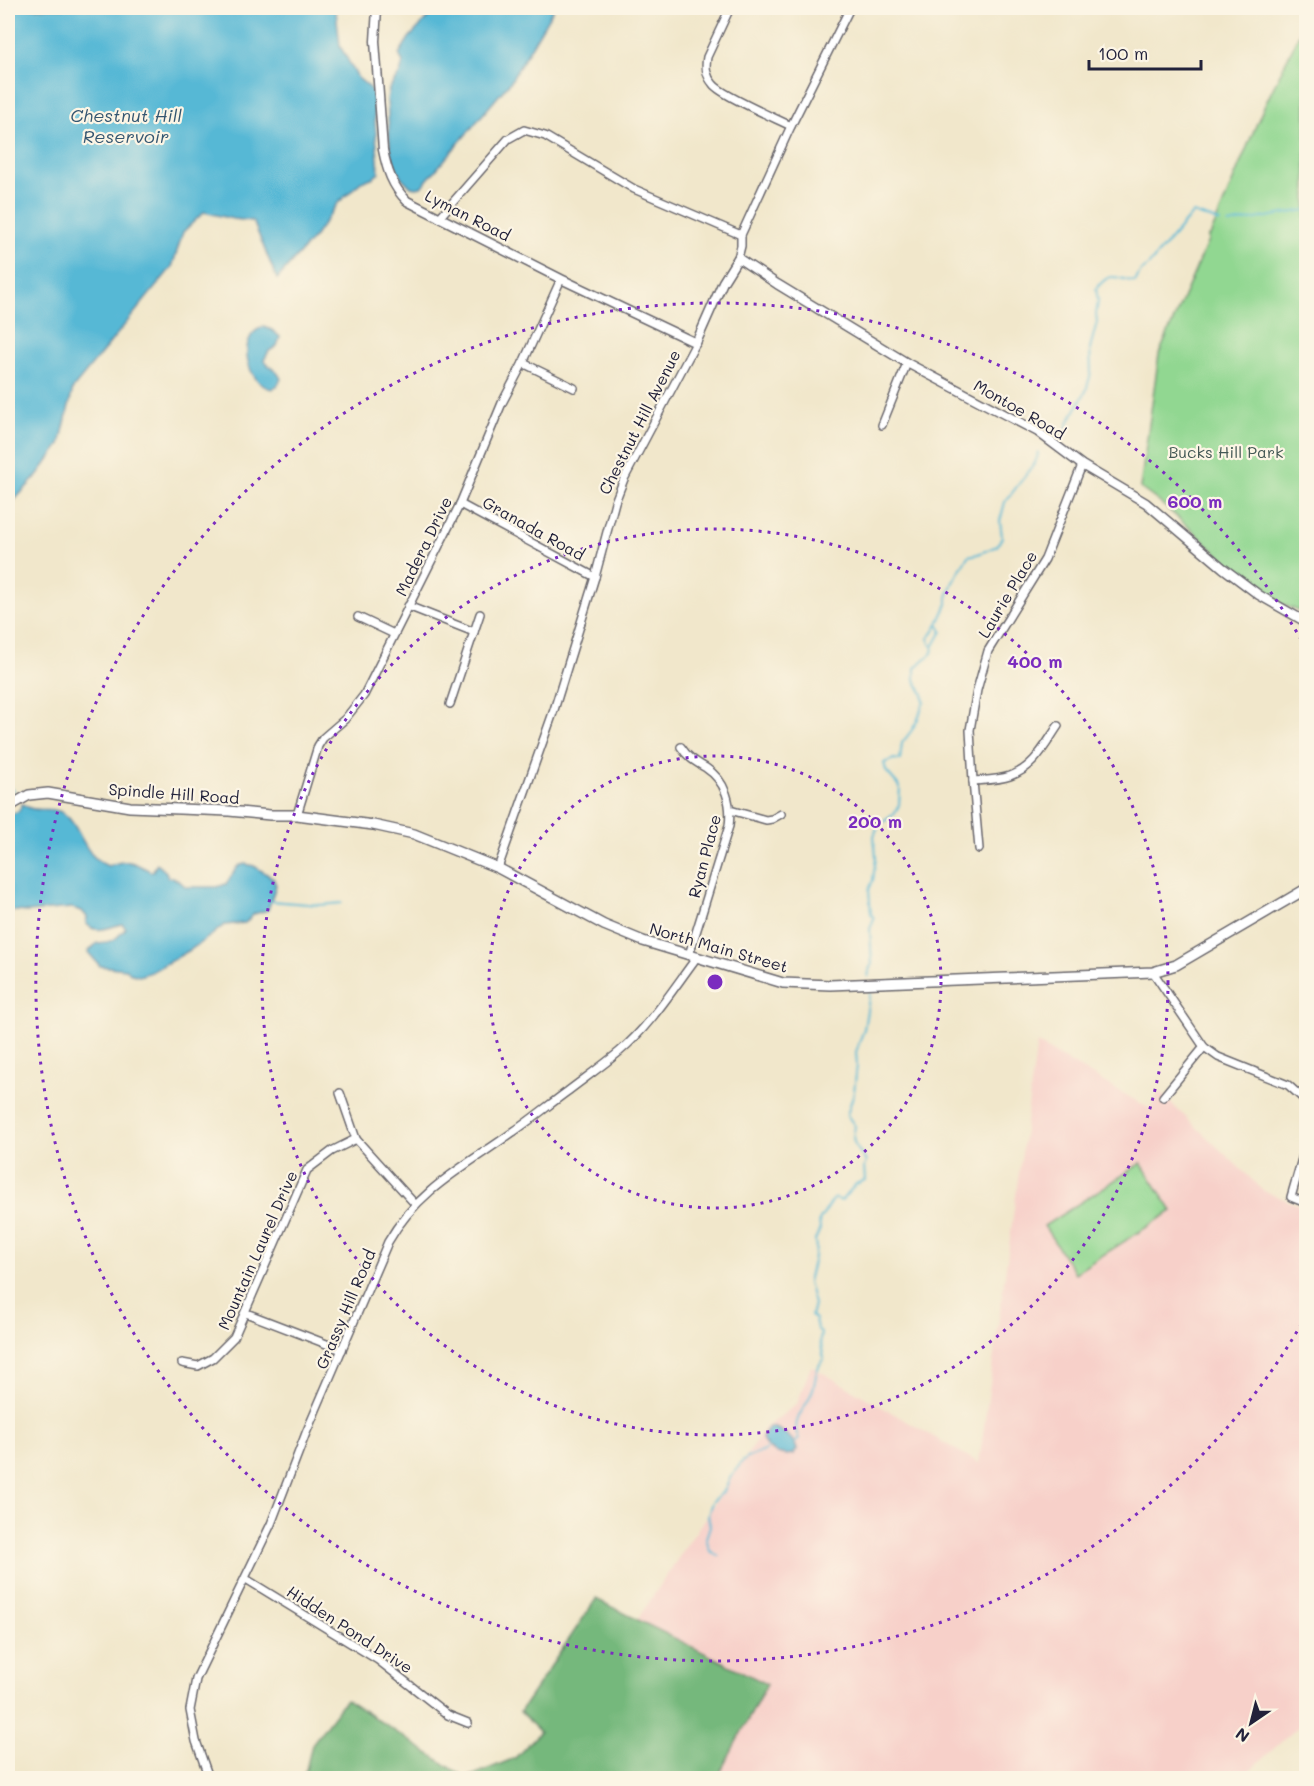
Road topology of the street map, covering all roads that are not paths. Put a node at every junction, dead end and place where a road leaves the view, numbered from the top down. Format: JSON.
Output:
{"nodes":[{"id":1,"x":377,"y":8,"type":"edge"},
{"id":2,"x":730,"y":8,"type":"edge"},
{"id":3,"x":850,"y":8,"type":"edge"},
{"id":4,"x":791,"y":126,"type":"junction"},
{"id":5,"x":439,"y":218,"type":"junction"},
{"id":6,"x":741,"y":235,"type":"junction"},
{"id":7,"x":738,"y":258,"type":"junction"},
{"id":8,"x":561,"y":279,"type":"junction"},
{"id":9,"x":696,"y":343,"type":"junction"},
{"id":10,"x":523,"y":363,"type":"junction"},
{"id":11,"x":907,"y":363,"type":"junction"},
{"id":12,"x":574,"y":388,"type":"dead end"},
{"id":13,"x":882,"y":425,"type":"dead end"},
{"id":14,"x":1082,"y":465,"type":"junction"},
{"id":15,"x":460,"y":504,"type":"junction"},
{"id":16,"x":595,"y":577,"type":"junction"},
{"id":17,"x":408,"y":606,"type":"junction"},
{"id":18,"x":480,"y":614,"type":"dead end"},
{"id":19,"x":358,"y":616,"type":"dead end"},
{"id":20,"x":1306,"y":622,"type":"edge"},
{"id":21,"x":474,"y":632,"type":"junction"},
{"id":22,"x":394,"y":634,"type":"junction"},
{"id":23,"x":450,"y":704,"type":"dead end"},
{"id":24,"x":1058,"y":726,"type":"dead end"},
{"id":25,"x":681,"y":747,"type":"dead end"},
{"id":26,"x":973,"y":781,"type":"junction"},
{"id":27,"x":8,"y":807,"type":"edge"},
{"id":28,"x":730,"y":810,"type":"junction"},
{"id":29,"x":781,"y":814,"type":"dead end"},
{"id":30,"x":270,"y":815,"type":"joint"},
{"id":31,"x":297,"y":815,"type":"junction"},
{"id":32,"x":980,"y":849,"type":"dead end"},
{"id":33,"x":498,"y":868,"type":"junction"},
{"id":34,"x":1306,"y":889,"type":"edge"},
{"id":35,"x":693,"y":956,"type":"junction"},
{"id":36,"x":1153,"y":972,"type":"junction"},
{"id":37,"x":1204,"y":1047,"type":"junction"},
{"id":38,"x":340,"y":1093,"type":"dead end"},
{"id":39,"x":1163,"y":1097,"type":"dead end"},
{"id":40,"x":1306,"y":1104,"type":"edge"},
{"id":41,"x":356,"y":1138,"type":"junction"},
{"id":42,"x":1306,"y":1145,"type":"edge"},
{"id":43,"x":1306,"y":1203,"type":"edge"},
{"id":44,"x":415,"y":1204,"type":"junction"},
{"id":45,"x":246,"y":1312,"type":"junction"},
{"id":46,"x":342,"y":1350,"type":"junction"},
{"id":47,"x":182,"y":1363,"type":"dead end"},
{"id":48,"x":246,"y":1579,"type":"junction"},
{"id":49,"x":468,"y":1723,"type":"dead end"},
{"id":50,"x":209,"y":1778,"type":"edge"}],
"edges":[{"from":1,"to":5,"type":"street","name":"Lyman Road"},
{"from":2,"to":4,"type":"street"},
{"from":3,"to":4,"type":"street","name":"Chestnut Hill Avenue"},
{"from":4,"to":6,"type":"street","name":"Chestnut Hill Avenue"},
{"from":5,"to":6,"type":"street"},
{"from":5,"to":8,"type":"street","name":"Lyman Road"},
{"from":6,"to":7,"type":"street","name":"Chestnut Hill Avenue"},
{"from":7,"to":9,"type":"street","name":"Chestnut Hill Avenue"},
{"from":7,"to":11,"type":"street","name":"Montoe Road"},
{"from":8,"to":9,"type":"street","name":"Lyman Road"},
{"from":8,"to":10,"type":"street","name":"Madera Drive"},
{"from":9,"to":16,"type":"street","name":"Chestnut Hill Avenue"},
{"from":10,"to":12,"type":"street"},
{"from":10,"to":15,"type":"street","name":"Madera Drive"},
{"from":11,"to":13,"type":"street"},
{"from":11,"to":14,"type":"street","name":"Montoe Road"},
{"from":14,"to":20,"type":"street","name":"Montoe Road"},
{"from":14,"to":26,"type":"street","name":"Laurie Place"},
{"from":15,"to":16,"type":"street","name":"Granada Road"},
{"from":15,"to":17,"type":"street","name":"Madera Drive"},
{"from":16,"to":33,"type":"street","name":"Chestnut Hill Avenue"},
{"from":17,"to":21,"type":"street"},
{"from":17,"to":22,"type":"street","name":"Madera Drive"},
{"from":18,"to":21,"type":"street"},
{"from":19,"to":22,"type":"street"},
{"from":21,"to":23,"type":"street"},
{"from":22,"to":31,"type":"street","name":"Madera Drive"},
{"from":24,"to":26,"type":"street"},
{"from":25,"to":28,"type":"street","name":"Ryan Place"},
{"from":26,"to":32,"type":"street","name":"Laurie Place"},
{"from":27,"to":30,"type":"main road","name":"Spindle Hill Road"},
{"from":28,"to":29,"type":"street"},
{"from":28,"to":35,"type":"street","name":"Ryan Place"},
{"from":30,"to":31,"type":"main road","name":"North Main Street"},
{"from":31,"to":33,"type":"main road","name":"North Main Street"},
{"from":33,"to":35,"type":"main road","name":"North Main Street"},
{"from":34,"to":36,"type":"main road","name":"North Main Street"},
{"from":35,"to":36,"type":"main road","name":"North Main Street"},
{"from":35,"to":44,"type":"street","name":"Grassy Hill Road"},
{"from":36,"to":37,"type":"street"},
{"from":37,"to":39,"type":"street"},
{"from":37,"to":40,"type":"street"},
{"from":38,"to":41,"type":"street"},
{"from":41,"to":44,"type":"street"},
{"from":41,"to":45,"type":"street","name":"Mountain Laurel Drive"},
{"from":42,"to":43,"type":"street"},
{"from":44,"to":46,"type":"street","name":"Grassy Hill Road"},
{"from":45,"to":46,"type":"street"},
{"from":45,"to":47,"type":"street","name":"Mountain Laurel Drive"},
{"from":46,"to":48,"type":"street","name":"Grassy Hill Road"},
{"from":48,"to":49,"type":"street","name":"Hidden Pond Drive"},
{"from":48,"to":50,"type":"street","name":"Grassy Hill Road"}]}
